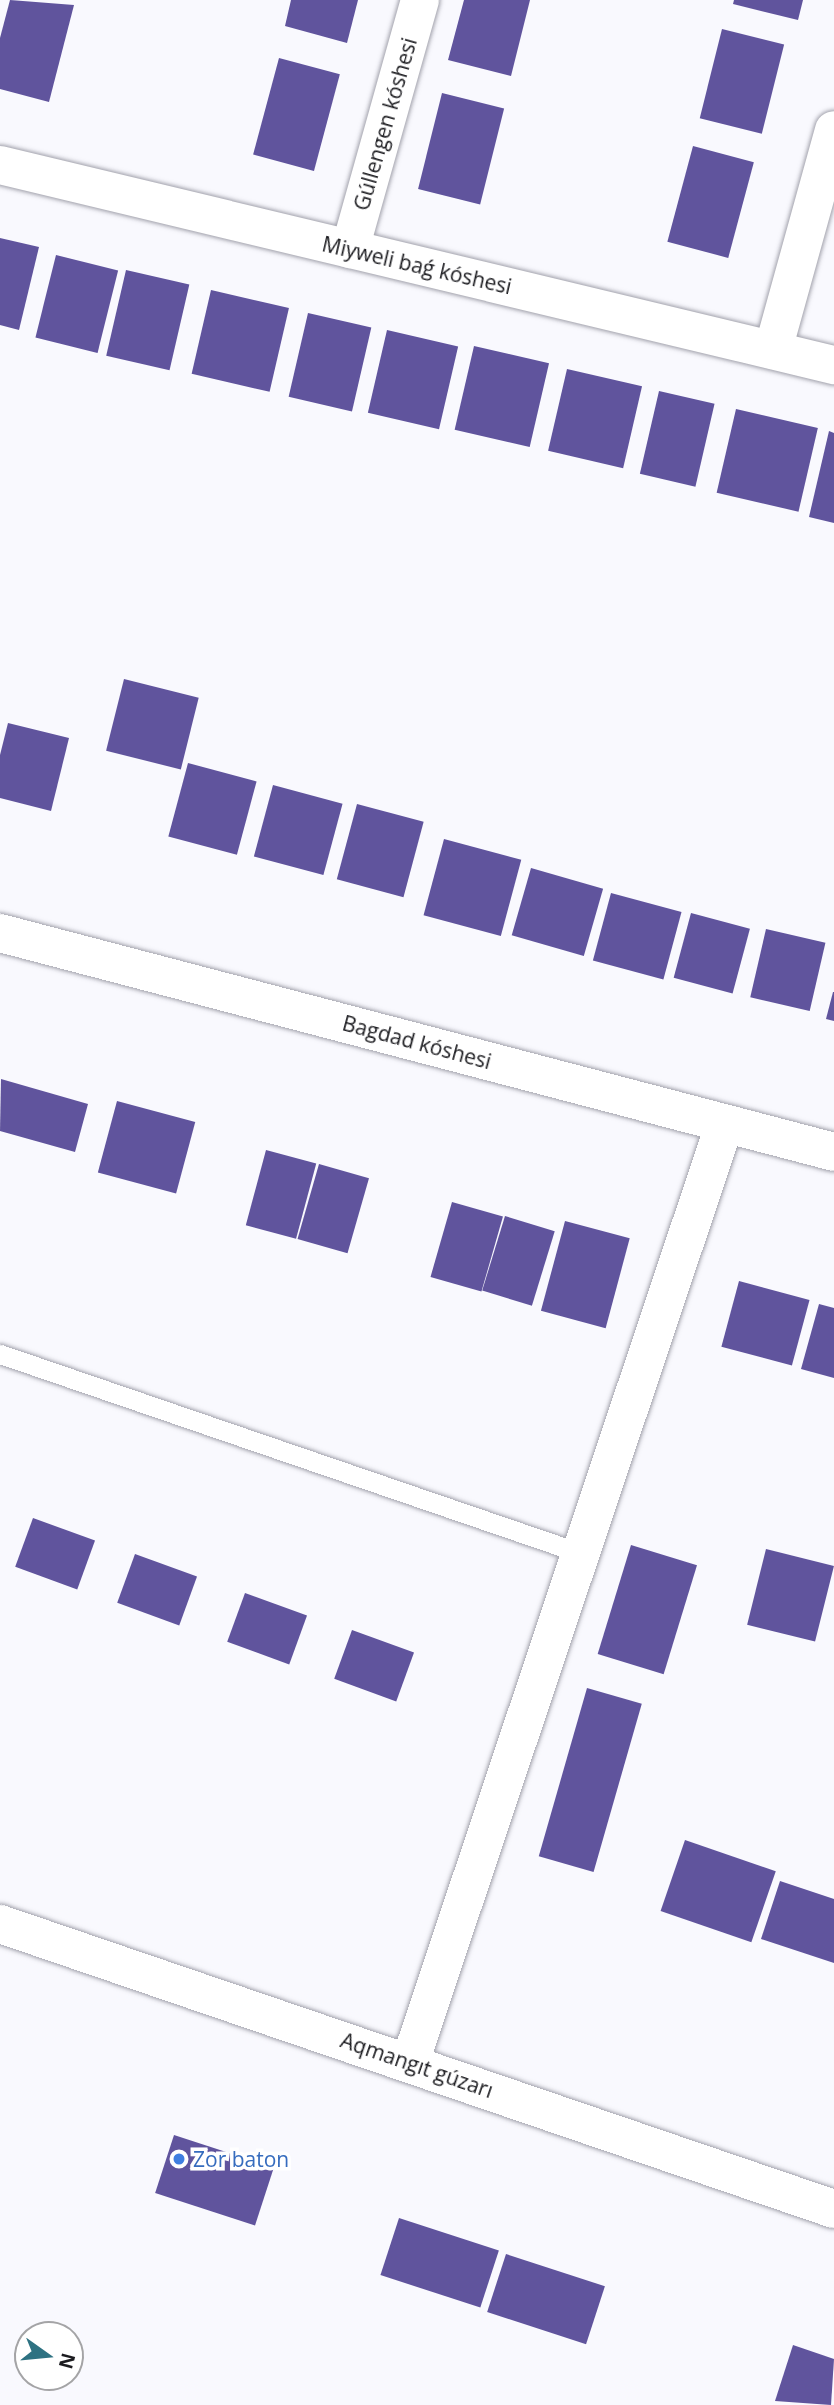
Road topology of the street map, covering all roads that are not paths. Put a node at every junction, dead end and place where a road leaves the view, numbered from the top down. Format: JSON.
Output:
{"nodes":[{"id":1,"x":420,"y":0,"type":"edge"},
{"id":2,"x":834,"y":130,"type":"edge"},
{"id":3,"x":0,"y":165,"type":"edge"},
{"id":4,"x":351,"y":249,"type":"junction"},
{"id":5,"x":773,"y":350,"type":"junction"},
{"id":6,"x":834,"y":365,"type":"edge"},
{"id":7,"x":0,"y":933,"type":"edge"},
{"id":8,"x":724,"y":1123,"type":"junction"},
{"id":9,"x":834,"y":1152,"type":"edge"},
{"id":10,"x":0,"y":1354,"type":"edge"},
{"id":11,"x":583,"y":1554,"type":"junction"},
{"id":12,"x":0,"y":1924,"type":"edge"},
{"id":13,"x":410,"y":2062,"type":"junction"},
{"id":14,"x":834,"y":2209,"type":"edge"}],
"edges":[{"from":1,"to":4,"type":"street","name":"Gúllengen kóshesi"},
{"from":2,"to":5,"type":"street"},
{"from":3,"to":4,"type":"street","name":"Miyweli baǵ kóshesi"},
{"from":4,"to":5,"type":"street","name":"Miyweli baǵ kóshesi"},
{"from":5,"to":6,"type":"street","name":"Miyweli baǵ kóshesi"},
{"from":7,"to":8,"type":"street","name":"Bagdad kóshesi"},
{"from":8,"to":9,"type":"street","name":"Bagdad kóshesi"},
{"from":8,"to":11,"type":"street"},
{"from":10,"to":11,"type":"lane"},
{"from":11,"to":13,"type":"street"},
{"from":12,"to":13,"type":"street","name":"Aqmangıt gúzarı"},
{"from":13,"to":14,"type":"street","name":"Aqmangıt gúzarı"}]}
